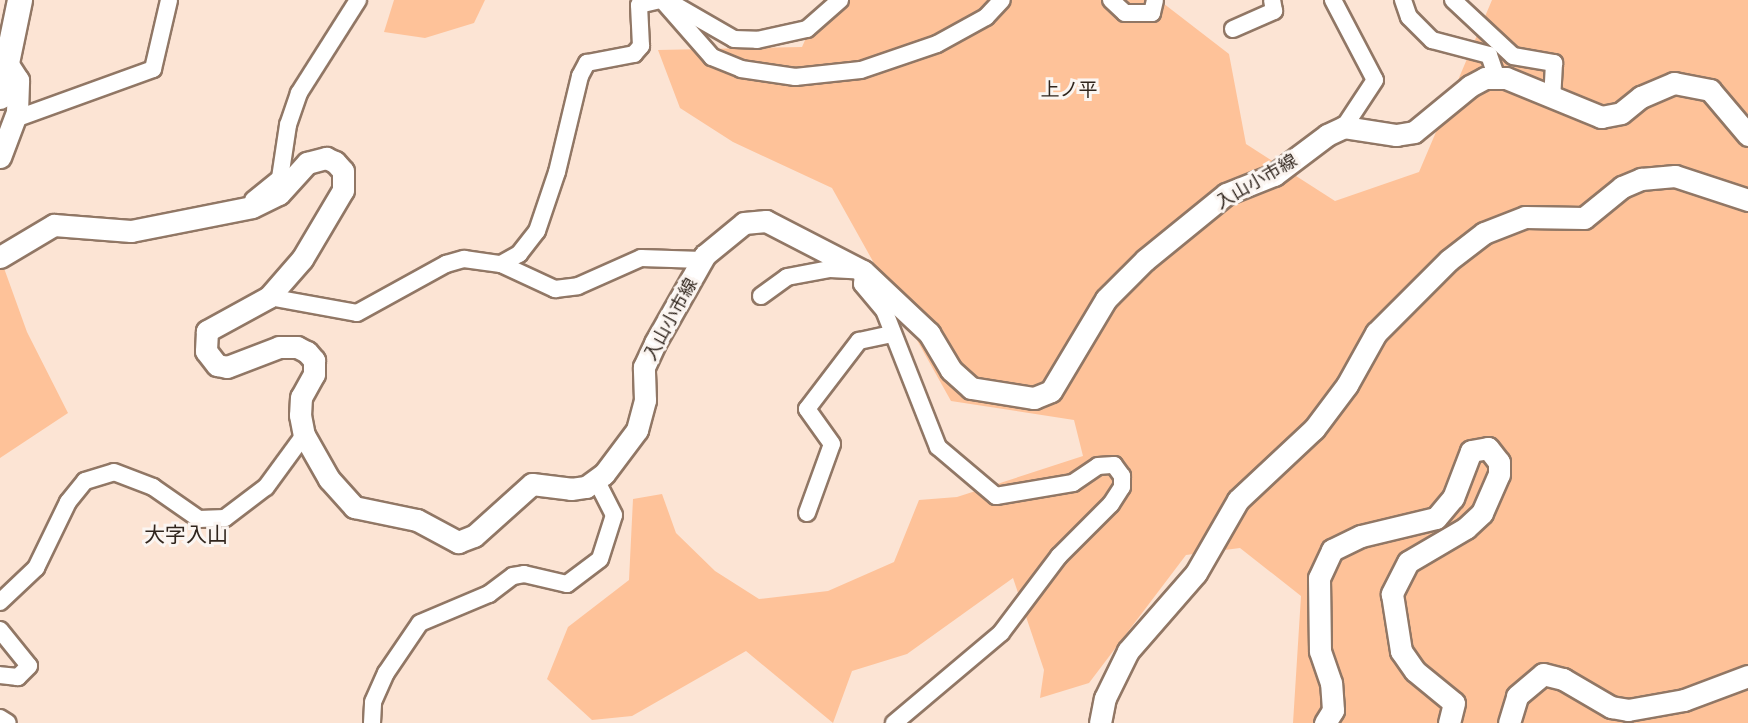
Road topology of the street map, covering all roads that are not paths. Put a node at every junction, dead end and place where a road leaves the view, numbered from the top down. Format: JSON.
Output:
{"nodes":[{"id":1,"x":20,"y":0,"type":"edge"},
{"id":2,"x":169,"y":0,"type":"edge"},
{"id":3,"x":358,"y":0,"type":"edge"},
{"id":4,"x":661,"y":0,"type":"edge"},
{"id":5,"x":840,"y":0,"type":"edge"},
{"id":6,"x":1002,"y":0,"type":"edge"},
{"id":7,"x":1111,"y":0,"type":"edge"},
{"id":8,"x":1155,"y":0,"type":"edge"},
{"id":9,"x":1272,"y":0,"type":"edge"},
{"id":10,"x":1333,"y":0,"type":"edge"},
{"id":11,"x":1404,"y":0,"type":"edge"},
{"id":12,"x":1453,"y":0,"type":"edge"},
{"id":13,"x":1233,"y":29,"type":"dead end"},
{"id":14,"x":7,"y":63,"type":"junction"},
{"id":15,"x":1497,"y":78,"type":"junction"},
{"id":16,"x":0,"y":97,"type":"edge"},
{"id":17,"x":1552,"y":97,"type":"junction"},
{"id":18,"x":15,"y":119,"type":"junction"},
{"id":19,"x":1344,"y":127,"type":"junction"},
{"id":20,"x":1748,"y":135,"type":"edge"},
{"id":21,"x":0,"y":158,"type":"edge"},
{"id":22,"x":1748,"y":200,"type":"edge"},
{"id":23,"x":252,"y":207,"type":"junction"},
{"id":24,"x":0,"y":257,"type":"edge"},
{"id":25,"x":702,"y":260,"type":"junction"},
{"id":26,"x":501,"y":264,"type":"junction"},
{"id":27,"x":863,"y":271,"type":"junction"},
{"id":28,"x":761,"y":296,"type":"dead end"},
{"id":29,"x":269,"y":297,"type":"junction"},
{"id":30,"x":892,"y":334,"type":"junction"},
{"id":31,"x":304,"y":435,"type":"junction"},
{"id":32,"x":596,"y":480,"type":"junction"},
{"id":33,"x":807,"y":513,"type":"dead end"},
{"id":34,"x":0,"y":602,"type":"edge"},
{"id":35,"x":0,"y":630,"type":"edge"},
{"id":36,"x":0,"y":676,"type":"edge"},
{"id":37,"x":1748,"y":676,"type":"edge"},
{"id":38,"x":0,"y":718,"type":"edge"},
{"id":39,"x":8,"y":723,"type":"edge"},
{"id":40,"x":372,"y":723,"type":"edge"},
{"id":41,"x":894,"y":723,"type":"edge"},
{"id":42,"x":1100,"y":723,"type":"edge"},
{"id":43,"x":1325,"y":723,"type":"edge"},
{"id":44,"x":1449,"y":723,"type":"edge"},
{"id":45,"x":1509,"y":723,"type":"edge"}],
"edges":[{"from":1,"to":14,"type":"main road"},
{"from":2,"to":18,"type":"street"},
{"from":3,"to":23,"type":"street"},
{"from":4,"to":5,"type":"street"},
{"from":4,"to":6,"type":"street"},
{"from":4,"to":26,"type":"street"},
{"from":7,"to":8,"type":"street"},
{"from":9,"to":13,"type":"street"},
{"from":10,"to":19,"type":"street"},
{"from":11,"to":15,"type":"street"},
{"from":12,"to":17,"type":"street"},
{"from":14,"to":16,"type":"main road"},
{"from":14,"to":18,"type":"main road"},
{"from":15,"to":17,"type":"main road"},
{"from":15,"to":19,"type":"main road"},
{"from":17,"to":20,"type":"main road"},
{"from":18,"to":21,"type":"main road"},
{"from":19,"to":27,"type":"main road","name":"入山小市線"},
{"from":22,"to":42,"type":"main road"},
{"from":23,"to":24,"type":"main road"},
{"from":23,"to":29,"type":"main road"},
{"from":25,"to":26,"type":"street"},
{"from":25,"to":27,"type":"main road","name":"入山小市線"},
{"from":25,"to":32,"type":"main road","name":"入山小市線"},
{"from":26,"to":29,"type":"street"},
{"from":27,"to":28,"type":"street"},
{"from":27,"to":30,"type":"street"},
{"from":29,"to":31,"type":"main road"},
{"from":30,"to":33,"type":"street"},
{"from":30,"to":41,"type":"street"},
{"from":31,"to":32,"type":"main road"},
{"from":31,"to":34,"type":"street"},
{"from":32,"to":40,"type":"street"},
{"from":35,"to":36,"type":"street"},
{"from":37,"to":45,"type":"main road"},
{"from":38,"to":39,"type":"street"},
{"from":43,"to":44,"type":"main road"}]}
